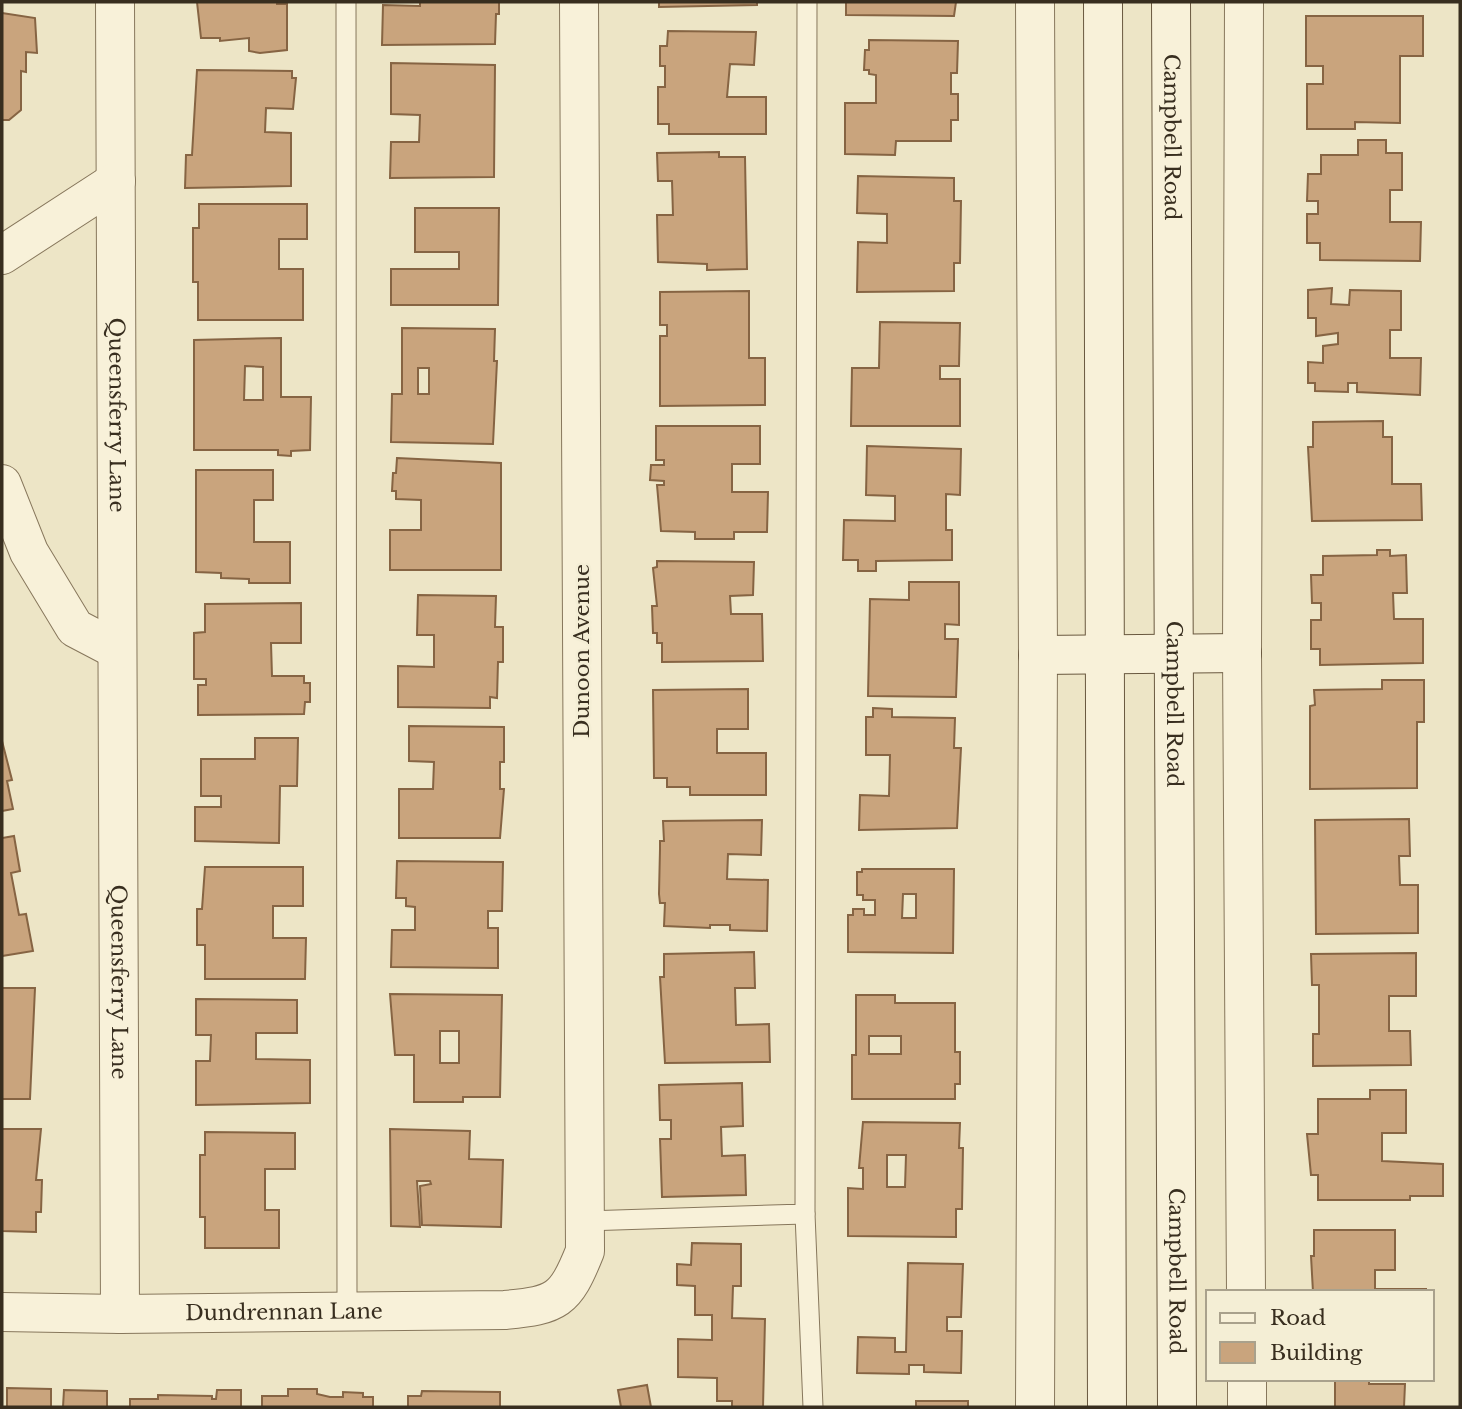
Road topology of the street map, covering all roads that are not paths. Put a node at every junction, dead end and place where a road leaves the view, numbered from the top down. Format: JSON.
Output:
{"nodes":[{"id":1,"x":115,"y":2,"type":"edge"},
{"id":2,"x":346,"y":2,"type":"edge"},
{"id":3,"x":579,"y":2,"type":"edge"},
{"id":4,"x":807,"y":2,"type":"edge"},
{"id":5,"x":1035,"y":2,"type":"edge"},
{"id":6,"x":1103,"y":2,"type":"edge"},
{"id":7,"x":1171,"y":2,"type":"edge"},
{"id":8,"x":1244,"y":2,"type":"edge"},
{"id":9,"x":116,"y":181,"type":"junction"},
{"id":10,"x":2,"y":255,"type":"edge"},
{"id":11,"x":2,"y":484,"type":"edge"},
{"id":12,"x":117,"y":650,"type":"junction"},
{"id":13,"x":1105,"y":653,"type":"junction"},
{"id":14,"x":1174,"y":653,"type":"junction"},
{"id":15,"x":1242,"y":653,"type":"junction"},
{"id":16,"x":1038,"y":655,"type":"junction"},
{"id":17,"x":805,"y":1214,"type":"junction"},
{"id":18,"x":585,"y":1221,"type":"junction"},
{"id":19,"x":1246,"y":1290,"type":"edge"},
{"id":20,"x":562,"y":1295,"type":"joint"},
{"id":21,"x":2,"y":1312,"type":"edge"},
{"id":22,"x":347,"y":1312,"type":"junction"},
{"id":23,"x":120,"y":1314,"type":"junction"},
{"id":24,"x":1247,"y":1381,"type":"edge"},
{"id":25,"x":813,"y":1407,"type":"edge"},
{"id":26,"x":1035,"y":1407,"type":"edge"},
{"id":27,"x":1107,"y":1407,"type":"edge"},
{"id":28,"x":1177,"y":1407,"type":"edge"},
{"id":29,"x":1247,"y":1407,"type":"edge"}],
"edges":[{"from":1,"to":9,"type":"street","name":"Queensferry Lane"},
{"from":2,"to":22,"type":"lane"},
{"from":3,"to":18,"type":"street","name":"Dunoon Avenue"},
{"from":4,"to":17,"type":"lane"},
{"from":5,"to":16,"type":"street"},
{"from":6,"to":13,"type":"street"},
{"from":7,"to":14,"type":"street","name":"Campbell Road"},
{"from":8,"to":15,"type":"street"},
{"from":9,"to":10,"type":"street"},
{"from":9,"to":12,"type":"street","name":"Queensferry Lane"},
{"from":11,"to":12,"type":"street"},
{"from":12,"to":23,"type":"street","name":"Queensferry Lane"},
{"from":13,"to":14,"type":"street"},
{"from":13,"to":16,"type":"street"},
{"from":13,"to":27,"type":"street"},
{"from":14,"to":15,"type":"street"},
{"from":14,"to":28,"type":"street","name":"Campbell Road"},
{"from":15,"to":19,"type":"street"},
{"from":16,"to":26,"type":"street"},
{"from":17,"to":18,"type":"lane"},
{"from":17,"to":25,"type":"lane"},
{"from":18,"to":20,"type":"street","name":"Dunoon Avenue"},
{"from":20,"to":22,"type":"street","name":"Dundrennan Lane"},
{"from":21,"to":23,"type":"street","name":"Dundrennan Lane"},
{"from":22,"to":23,"type":"street","name":"Dundrennan Lane"},
{"from":24,"to":29,"type":"street"}]}
